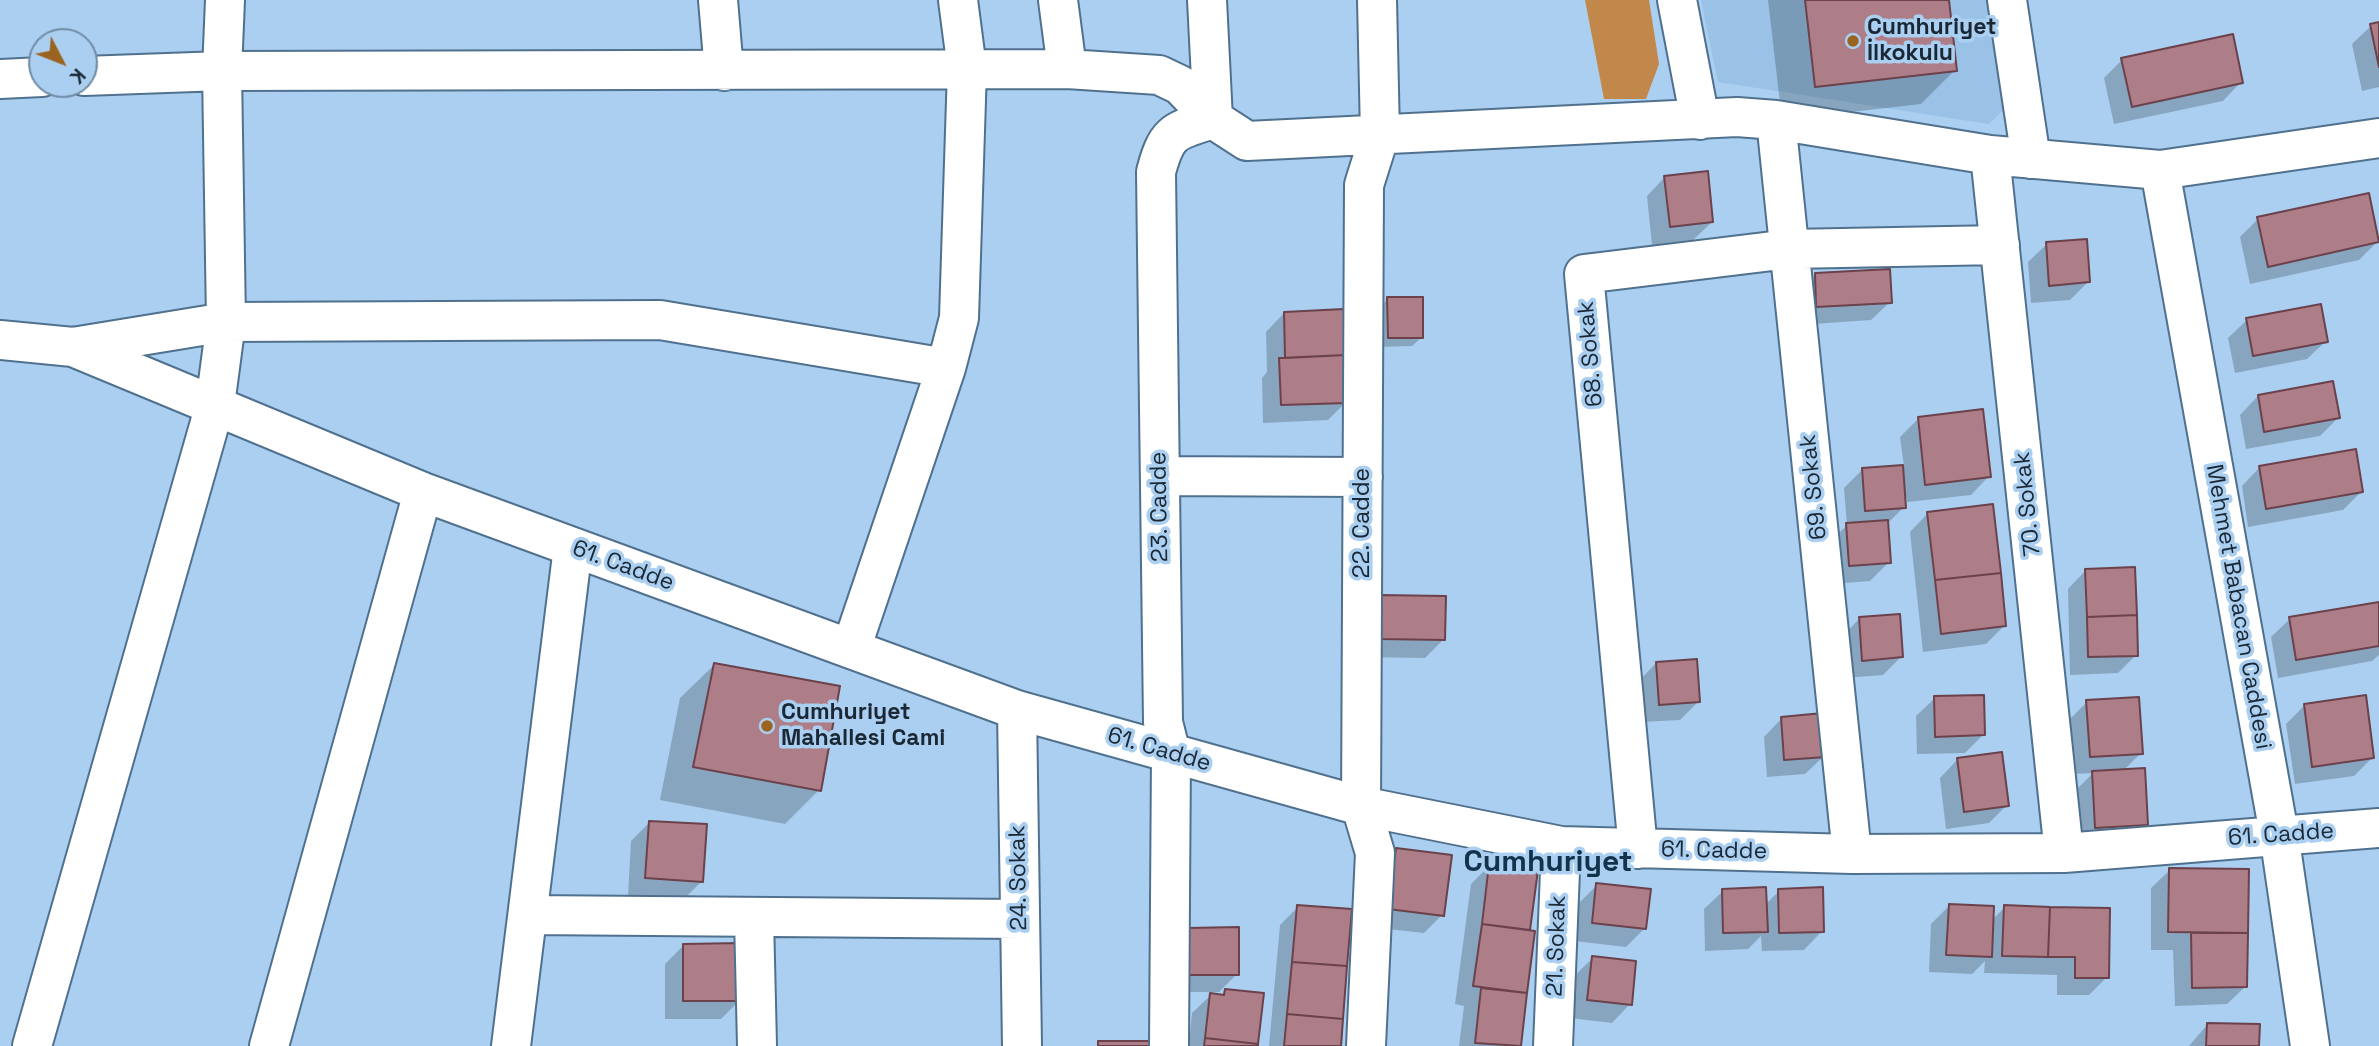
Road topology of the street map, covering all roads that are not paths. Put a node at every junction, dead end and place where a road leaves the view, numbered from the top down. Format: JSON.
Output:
{"nodes":[{"id":1,"x":225,"y":0,"type":"edge"},
{"id":2,"x":718,"y":0,"type":"edge"},
{"id":3,"x":958,"y":0,"type":"edge"},
{"id":4,"x":1058,"y":0,"type":"edge"},
{"id":5,"x":1207,"y":0,"type":"edge"},
{"id":6,"x":1377,"y":0,"type":"edge"},
{"id":7,"x":1677,"y":0,"type":"edge"},
{"id":8,"x":2007,"y":0,"type":"edge"},
{"id":9,"x":967,"y":69,"type":"junction"},
{"id":10,"x":1067,"y":69,"type":"junction"},
{"id":11,"x":222,"y":71,"type":"junction"},
{"id":12,"x":724,"y":71,"type":"junction"},
{"id":13,"x":98,"y":75,"type":"edge"},
{"id":14,"x":28,"y":78,"type":"edge"},
{"id":15,"x":0,"y":79,"type":"edge"},
{"id":16,"x":1213,"y":119,"type":"junction"},
{"id":17,"x":1700,"y":120,"type":"junction"},
{"id":18,"x":1776,"y":120,"type":"junction"},
{"id":19,"x":1380,"y":134,"type":"junction"},
{"id":20,"x":2379,"y":138,"type":"edge"},
{"id":21,"x":1990,"y":155,"type":"junction"},
{"id":22,"x":2031,"y":159,"type":"junction"},
{"id":23,"x":2160,"y":170,"type":"junction"},
{"id":24,"x":2000,"y":245,"type":"junction"},
{"id":25,"x":1789,"y":250,"type":"junction"},
{"id":26,"x":226,"y":322,"type":"junction"},
{"id":27,"x":1,"y":345,"type":"edge"},
{"id":28,"x":73,"y":347,"type":"junction"},
{"id":29,"x":946,"y":368,"type":"junction"},
{"id":30,"x":215,"y":405,"type":"junction"},
{"id":31,"x":1160,"y":476,"type":"junction"},
{"id":32,"x":1363,"y":477,"type":"junction"},
{"id":33,"x":423,"y":492,"type":"junction"},
{"id":34,"x":573,"y":547,"type":"junction"},
{"id":35,"x":851,"y":649,"type":"junction"},
{"id":36,"x":1017,"y":710,"type":"junction"},
{"id":37,"x":1171,"y":754,"type":"junction"},
{"id":38,"x":1361,"y":806,"type":"junction"},
{"id":39,"x":2379,"y":828,"type":"edge"},
{"id":40,"x":2279,"y":834,"type":"junction"},
{"id":41,"x":1561,"y":846,"type":"junction"},
{"id":42,"x":1638,"y":849,"type":"junction"},
{"id":43,"x":2064,"y":853,"type":"junction"},
{"id":44,"x":1852,"y":854,"type":"junction"},
{"id":45,"x":528,"y":915,"type":"junction"},
{"id":46,"x":754,"y":916,"type":"junction"},
{"id":47,"x":1020,"y":919,"type":"junction"},
{"id":48,"x":32,"y":1046,"type":"edge"},
{"id":49,"x":269,"y":1046,"type":"edge"},
{"id":50,"x":511,"y":1046,"type":"edge"},
{"id":51,"x":757,"y":1046,"type":"edge"},
{"id":52,"x":1022,"y":1046,"type":"edge"},
{"id":53,"x":1168,"y":1046,"type":"edge"},
{"id":54,"x":1366,"y":1046,"type":"edge"},
{"id":55,"x":1553,"y":1046,"type":"edge"},
{"id":56,"x":2310,"y":1046,"type":"edge"}],
"edges":[{"from":1,"to":11,"type":"street"},
{"from":2,"to":12,"type":"street"},
{"from":3,"to":9,"type":"street"},
{"from":4,"to":10,"type":"street"},
{"from":5,"to":16,"type":"street"},
{"from":6,"to":19,"type":"street","name":"22. Cadde"},
{"from":7,"to":17,"type":"street"},
{"from":8,"to":22,"type":"street"},
{"from":9,"to":10,"type":"street"},
{"from":9,"to":12,"type":"street"},
{"from":9,"to":29,"type":"street"},
{"from":10,"to":16,"type":"street"},
{"from":11,"to":12,"type":"street"},
{"from":11,"to":13,"type":"street"},
{"from":11,"to":26,"type":"street"},
{"from":14,"to":15,"type":"street"},
{"from":16,"to":19,"type":"street"},
{"from":16,"to":31,"type":"street","name":"23. Cadde"},
{"from":17,"to":18,"type":"street"},
{"from":17,"to":19,"type":"street"},
{"from":18,"to":21,"type":"street"},
{"from":18,"to":25,"type":"street","name":"69. Sokak"},
{"from":19,"to":32,"type":"street","name":"22. Cadde"},
{"from":20,"to":23,"type":"street"},
{"from":21,"to":22,"type":"street"},
{"from":21,"to":24,"type":"street","name":"70. Sokak"},
{"from":22,"to":23,"type":"street"},
{"from":23,"to":40,"type":"street","name":"Mehmet Babacan Caddesi"},
{"from":24,"to":25,"type":"street","name":"68. Sokak"},
{"from":24,"to":43,"type":"street","name":"70. Sokak"},
{"from":25,"to":42,"type":"street","name":"68. Sokak"},
{"from":25,"to":44,"type":"street","name":"69. Sokak"},
{"from":26,"to":28,"type":"street"},
{"from":26,"to":29,"type":"street"},
{"from":26,"to":30,"type":"street"},
{"from":27,"to":28,"type":"street","name":"61. Cadde"},
{"from":28,"to":30,"type":"street","name":"61. Cadde"},
{"from":29,"to":35,"type":"street"},
{"from":30,"to":33,"type":"street","name":"61. Cadde"},
{"from":30,"to":48,"type":"street"},
{"from":31,"to":32,"type":"street"},
{"from":31,"to":37,"type":"street","name":"23. Cadde"},
{"from":32,"to":38,"type":"street","name":"22. Cadde"},
{"from":33,"to":34,"type":"street","name":"61. Cadde"},
{"from":33,"to":49,"type":"street"},
{"from":34,"to":35,"type":"street","name":"61. Cadde"},
{"from":34,"to":45,"type":"street"},
{"from":35,"to":36,"type":"street","name":"61. Cadde"},
{"from":36,"to":37,"type":"street","name":"61. Cadde"},
{"from":36,"to":47,"type":"street","name":"24. Sokak"},
{"from":37,"to":38,"type":"street","name":"61. Cadde"},
{"from":37,"to":53,"type":"street","name":"23. Cadde"},
{"from":38,"to":41,"type":"street","name":"61. Cadde"},
{"from":38,"to":54,"type":"street","name":"22. Cadde"},
{"from":39,"to":40,"type":"street","name":"61. Cadde"},
{"from":40,"to":43,"type":"street","name":"61. Cadde"},
{"from":40,"to":56,"type":"street","name":"Mehmet Babacan Caddesi"},
{"from":41,"to":42,"type":"street","name":"61. Cadde"},
{"from":41,"to":55,"type":"street","name":"21. Sokak"},
{"from":42,"to":44,"type":"street","name":"61. Cadde"},
{"from":43,"to":44,"type":"street","name":"61. Cadde"},
{"from":45,"to":46,"type":"street"},
{"from":45,"to":50,"type":"street"},
{"from":46,"to":47,"type":"street"},
{"from":46,"to":51,"type":"street"},
{"from":47,"to":52,"type":"street","name":"24. Sokak"}]}
